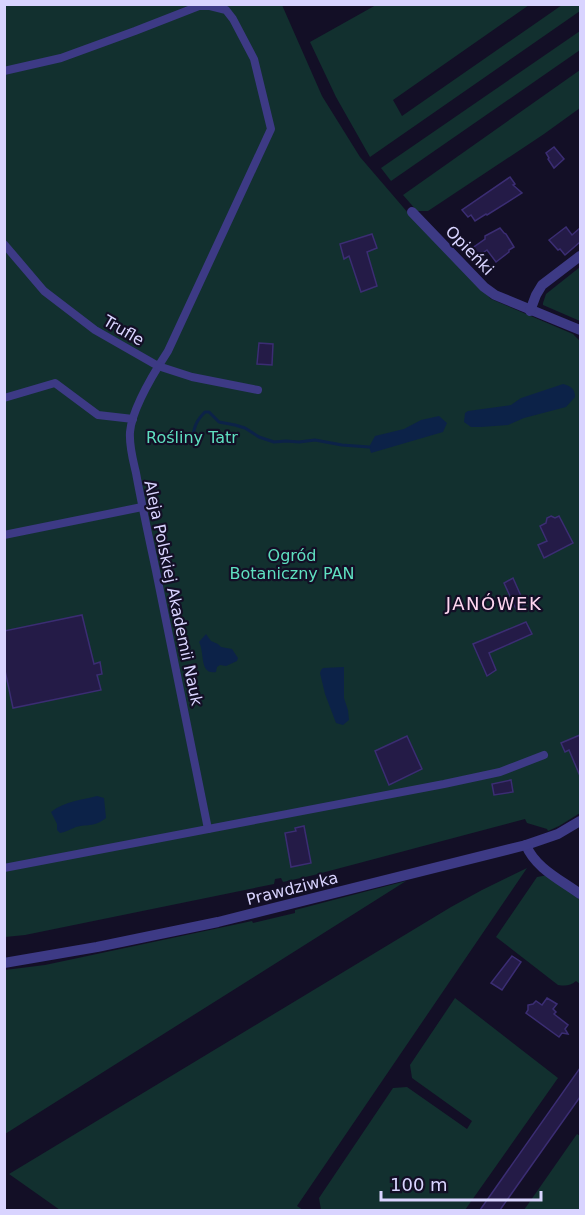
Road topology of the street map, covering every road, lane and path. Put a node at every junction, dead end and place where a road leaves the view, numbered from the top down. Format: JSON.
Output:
{"nodes":[{"id":1,"x":4,"y":71,"type":"edge"},
{"id":2,"x":412,"y":212,"type":"dead end"},
{"id":3,"x":4,"y":244,"type":"edge"},
{"id":4,"x":580,"y":256,"type":"edge"},
{"id":5,"x":530,"y":311,"type":"junction"},
{"id":6,"x":580,"y":330,"type":"edge"},
{"id":7,"x":159,"y":366,"type":"junction"},
{"id":8,"x":258,"y":390,"type":"dead end"},
{"id":9,"x":4,"y":398,"type":"edge"},
{"id":10,"x":133,"y":419,"type":"junction"},
{"id":11,"x":142,"y":507,"type":"junction"},
{"id":12,"x":4,"y":535,"type":"edge"},
{"id":13,"x":544,"y":754,"type":"dead end"},
{"id":14,"x":580,"y":821,"type":"edge"},
{"id":15,"x":208,"y":829,"type":"junction"},
{"id":16,"x":526,"y":845,"type":"junction"},
{"id":17,"x":4,"y":868,"type":"edge"},
{"id":18,"x":580,"y":894,"type":"edge"},
{"id":19,"x":4,"y":963,"type":"edge"}],
"edges":[{"from":1,"to":7,"type":"street","name":"Aleja Polskiej Akademii Nauk"},
{"from":2,"to":5,"type":"street","name":"Opieńki"},
{"from":3,"to":7,"type":"street","name":"Trufle"},
{"from":4,"to":5,"type":"street"},
{"from":5,"to":6,"type":"street","name":"Opieńki"},
{"from":7,"to":8,"type":"street","name":"Trufle"},
{"from":7,"to":10,"type":"street","name":"Aleja Polskiej Akademii Nauk"},
{"from":9,"to":10,"type":"street"},
{"from":10,"to":11,"type":"street","name":"Aleja Polskiej Akademii Nauk"},
{"from":11,"to":12,"type":"street"},
{"from":11,"to":15,"type":"street","name":"Aleja Polskiej Akademii Nauk"},
{"from":13,"to":15,"type":"street"},
{"from":14,"to":16,"type":"street","name":"Prawdziwka"},
{"from":15,"to":17,"type":"street"},
{"from":16,"to":18,"type":"street"},
{"from":16,"to":19,"type":"street","name":"Prawdziwka"}]}
